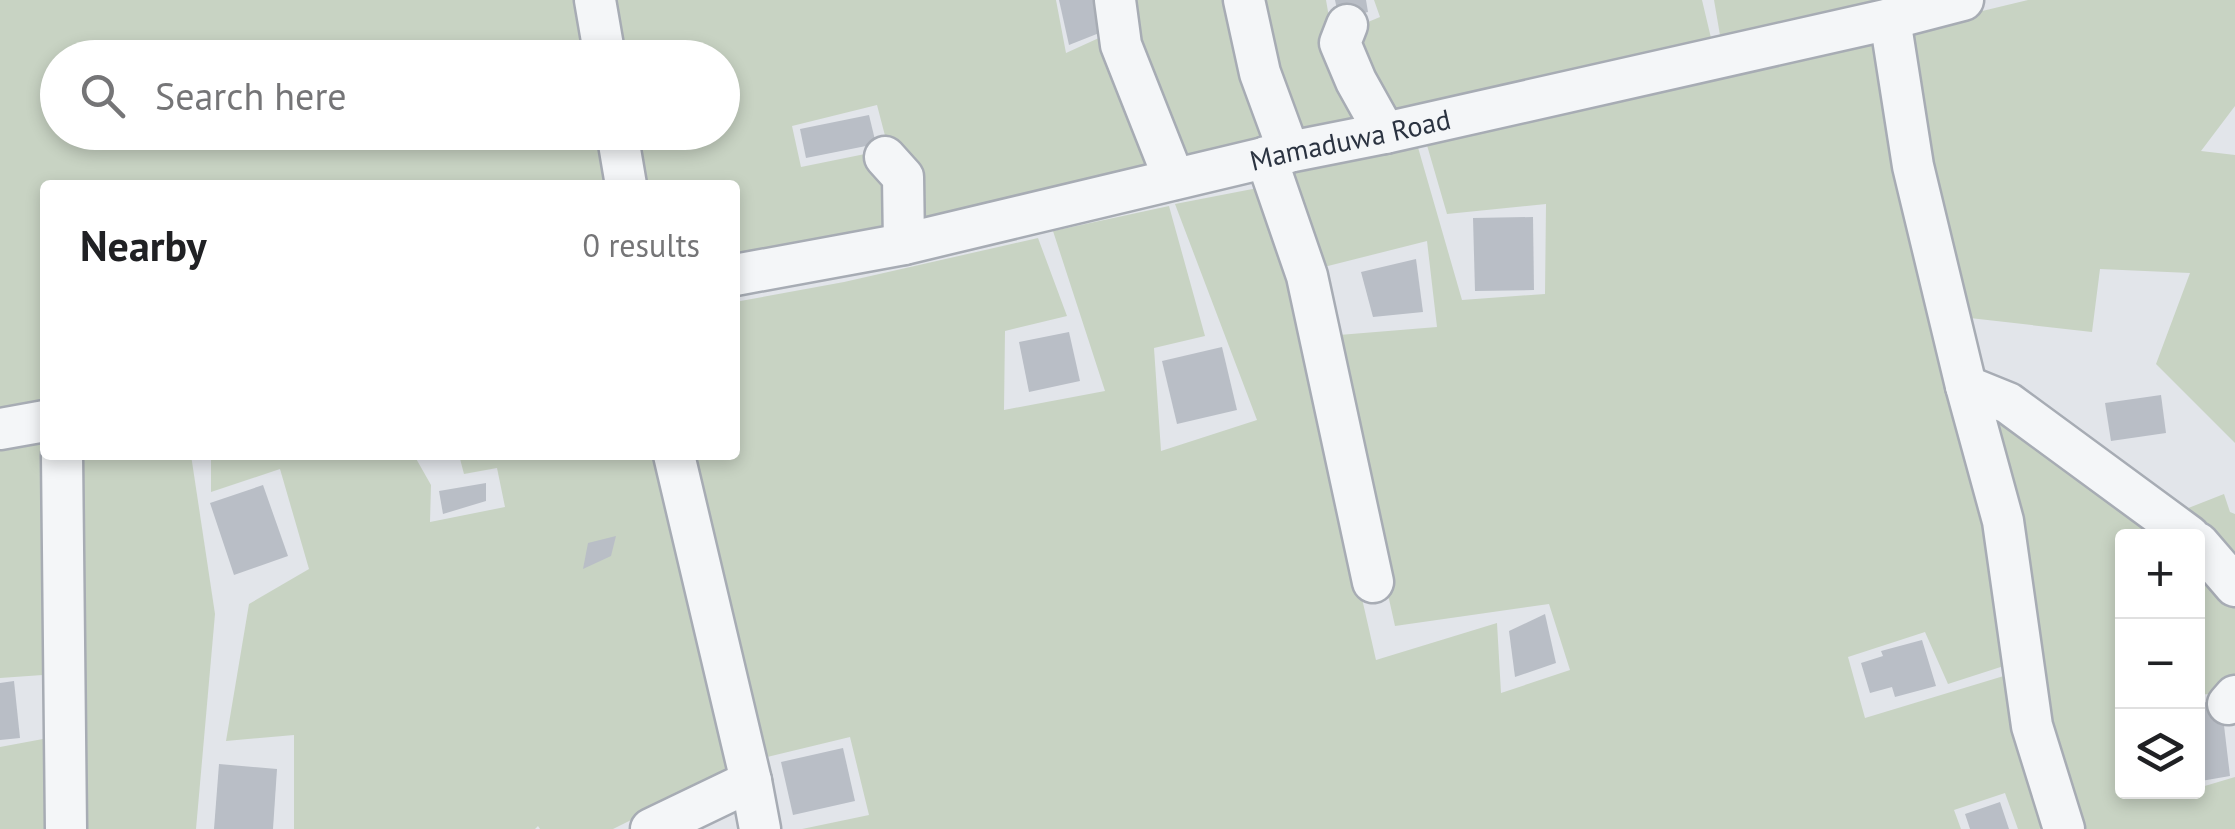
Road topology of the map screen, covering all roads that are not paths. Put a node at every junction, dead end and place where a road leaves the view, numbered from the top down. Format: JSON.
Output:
{"nodes":[{"id":1,"x":596,"y":0,"type":"edge"},
{"id":2,"x":1115,"y":0,"type":"edge"},
{"id":3,"x":1244,"y":0,"type":"edge"},
{"id":4,"x":1948,"y":1,"type":"edge"},
{"id":5,"x":1890,"y":19,"type":"junction"},
{"id":6,"x":1347,"y":25,"type":"dead end"},
{"id":7,"x":602,"y":40,"type":"edge"},
{"id":8,"x":1385,"y":133,"type":"junction"},
{"id":9,"x":620,"y":150,"type":"edge"},
{"id":10,"x":1277,"y":155,"type":"junction"},
{"id":11,"x":885,"y":157,"type":"dead end"},
{"id":12,"x":625,"y":180,"type":"edge"},
{"id":13,"x":1174,"y":180,"type":"junction"},
{"id":14,"x":904,"y":244,"type":"junction"},
{"id":15,"x":740,"y":274,"type":"edge"},
{"id":16,"x":1966,"y":386,"type":"junction"},
{"id":17,"x":40,"y":422,"type":"edge"},
{"id":18,"x":0,"y":429,"type":"edge"},
{"id":19,"x":62,"y":460,"type":"edge"},
{"id":20,"x":675,"y":460,"type":"edge"},
{"id":21,"x":2180,"y":529,"type":"edge"},
{"id":22,"x":2205,"y":551,"type":"edge"},
{"id":23,"x":1373,"y":582,"type":"dead end"},
{"id":24,"x":2235,"y":586,"type":"edge"},
{"id":25,"x":751,"y":780,"type":"junction"},
{"id":26,"x":66,"y":829,"type":"edge"},
{"id":27,"x":651,"y":829,"type":"edge"},
{"id":28,"x":760,"y":829,"type":"edge"},
{"id":29,"x":2064,"y":829,"type":"edge"}],
"edges":[{"from":1,"to":7,"type":"street"},
{"from":2,"to":13,"type":"street"},
{"from":3,"to":10,"type":"street"},
{"from":4,"to":5,"type":"street","name":"Mamaduwa Road"},
{"from":5,"to":8,"type":"street","name":"Mamaduwa Road"},
{"from":5,"to":16,"type":"street"},
{"from":6,"to":8,"type":"street"},
{"from":8,"to":10,"type":"street","name":"Mamaduwa Road"},
{"from":9,"to":12,"type":"street"},
{"from":10,"to":13,"type":"street","name":"Mamaduwa Road"},
{"from":10,"to":23,"type":"street"},
{"from":11,"to":14,"type":"street"},
{"from":13,"to":14,"type":"street","name":"Mamaduwa Road"},
{"from":14,"to":15,"type":"street","name":"Mamaduwa Road"},
{"from":16,"to":21,"type":"street"},
{"from":16,"to":29,"type":"street"},
{"from":17,"to":18,"type":"street"},
{"from":19,"to":26,"type":"street"},
{"from":20,"to":25,"type":"street"},
{"from":22,"to":24,"type":"street"},
{"from":25,"to":27,"type":"street"},
{"from":25,"to":28,"type":"street"}]}
